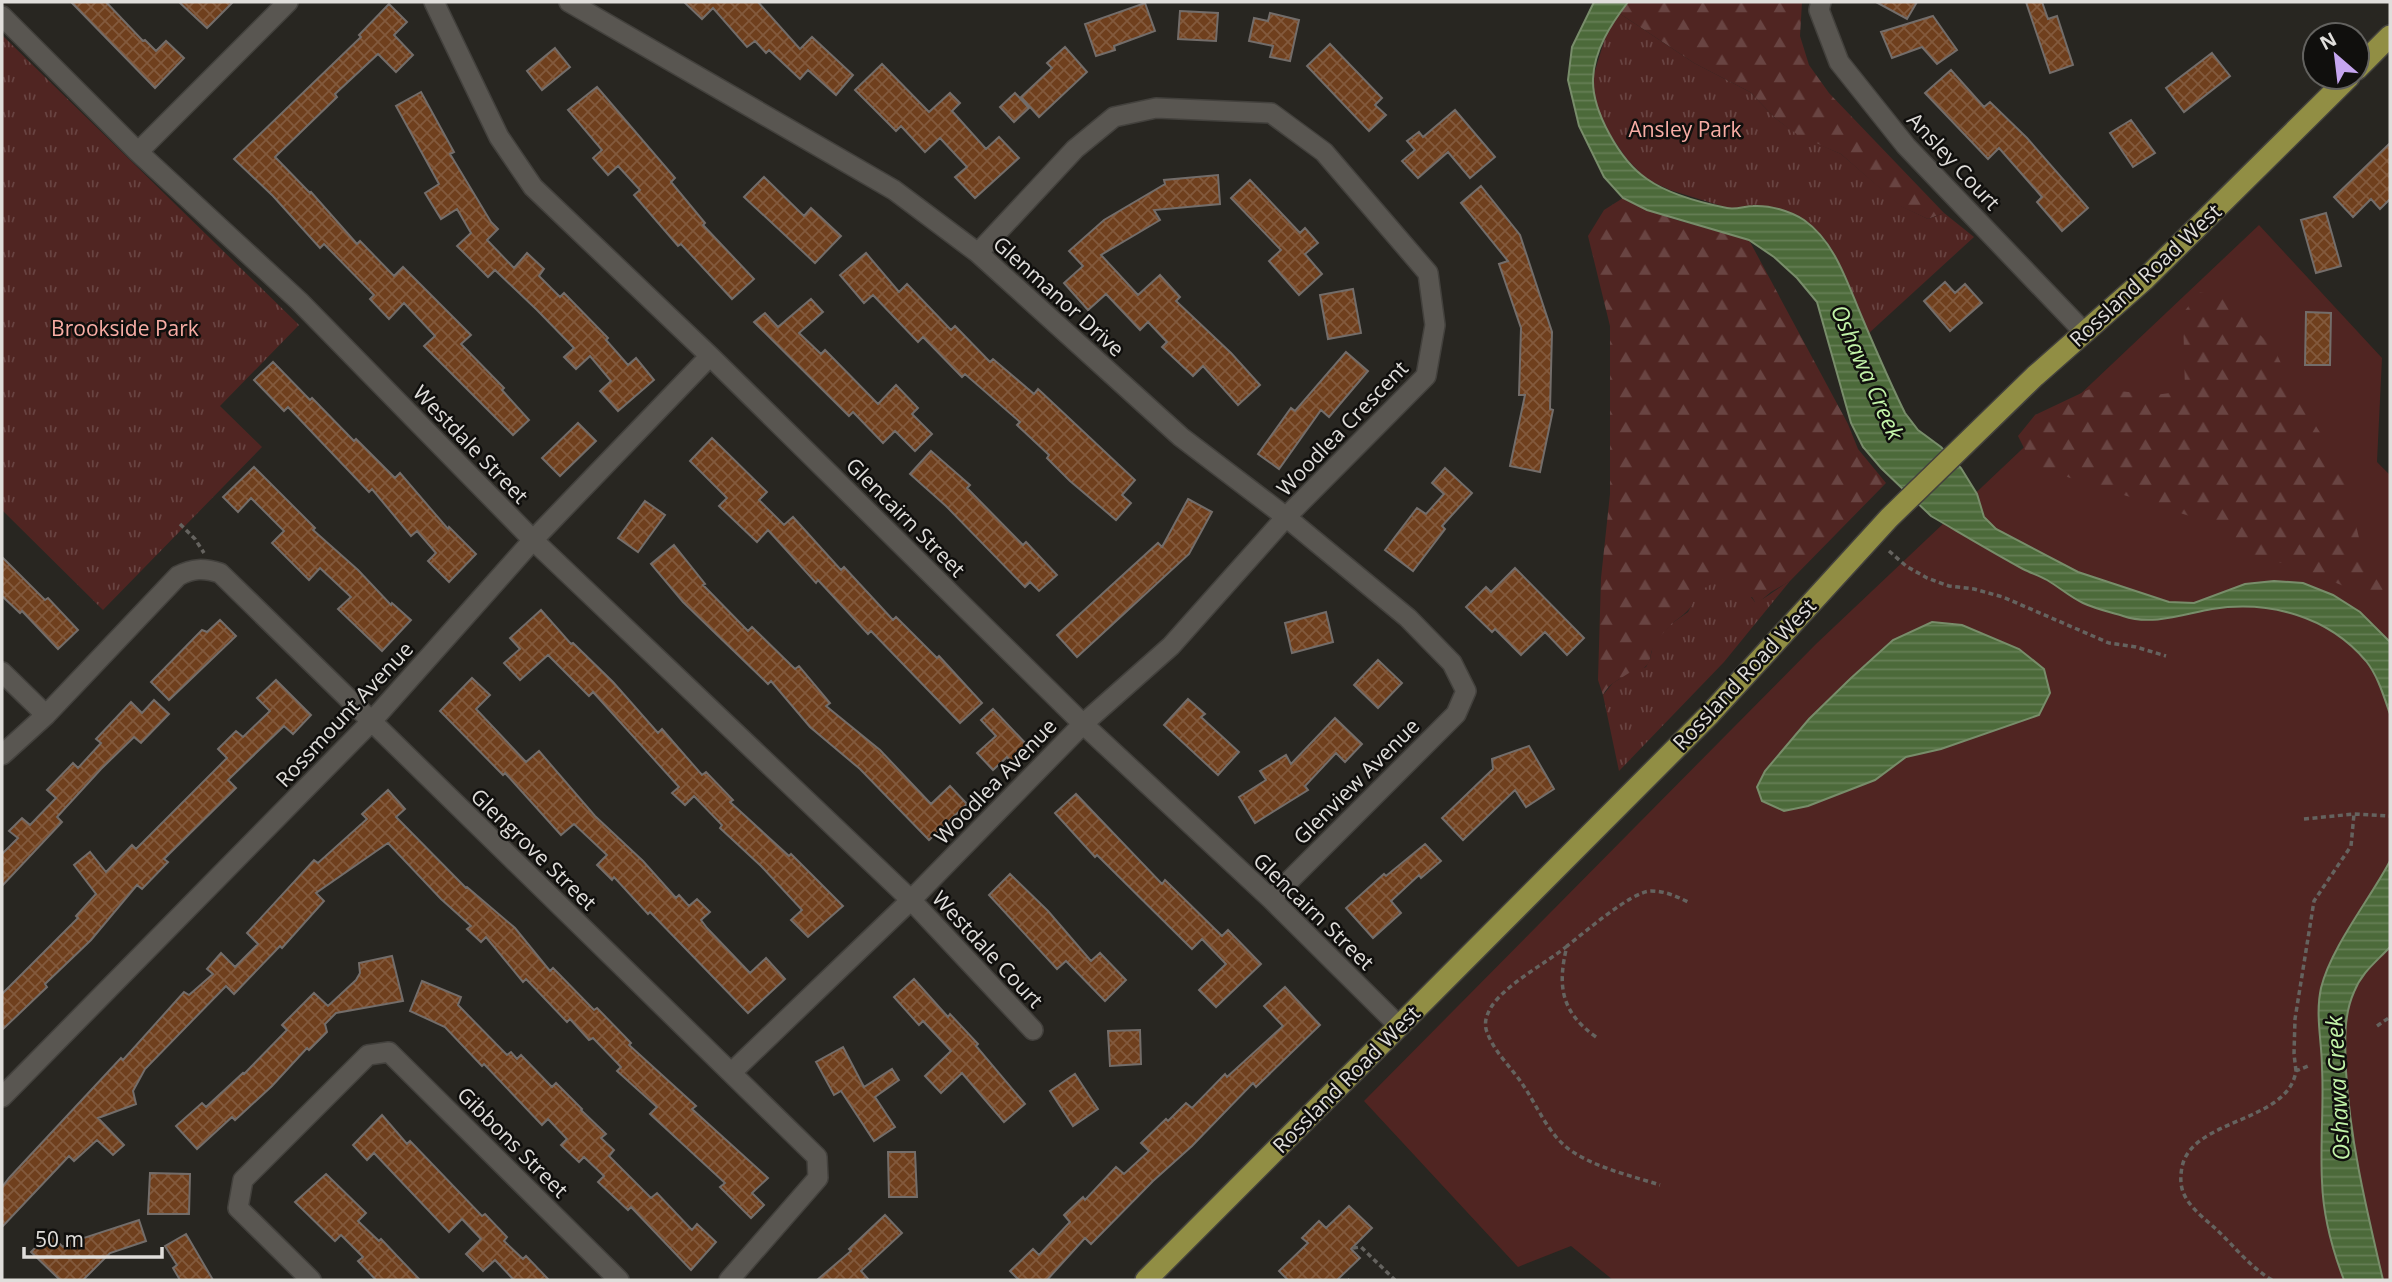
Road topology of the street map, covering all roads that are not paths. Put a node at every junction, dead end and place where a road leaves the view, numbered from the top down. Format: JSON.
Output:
{"nodes":[{"id":1,"x":288,"y":2,"type":"edge"},
{"id":2,"x":434,"y":2,"type":"edge"},
{"id":3,"x":569,"y":2,"type":"edge"},
{"id":4,"x":1821,"y":2,"type":"edge"},
{"id":5,"x":2,"y":16,"type":"edge"},
{"id":6,"x":2388,"y":44,"type":"edge"},
{"id":7,"x":2371,"y":58,"type":"edge"},
{"id":8,"x":2335,"y":91,"type":"edge"},
{"id":9,"x":138,"y":152,"type":"junction"},
{"id":10,"x":978,"y":253,"type":"junction"},
{"id":11,"x":2085,"y":333,"type":"junction"},
{"id":12,"x":710,"y":356,"type":"junction"},
{"id":13,"x":1286,"y":517,"type":"junction"},
{"id":14,"x":533,"y":540,"type":"junction"},
{"id":15,"x":2,"y":672,"type":"edge"},
{"id":16,"x":1466,"y":691,"type":"joint"},
{"id":17,"x":46,"y":715,"type":"junction"},
{"id":18,"x":372,"y":721,"type":"junction"},
{"id":19,"x":1083,"y":724,"type":"junction"},
{"id":20,"x":2,"y":755,"type":"edge"},
{"id":21,"x":1271,"y":899,"type":"junction"},
{"id":22,"x":911,"y":900,"type":"junction"},
{"id":23,"x":1399,"y":1026,"type":"junction"},
{"id":24,"x":1033,"y":1030,"type":"dead end"},
{"id":25,"x":731,"y":1073,"type":"junction"},
{"id":26,"x":2,"y":1097,"type":"edge"},
{"id":27,"x":311,"y":1280,"type":"edge"},
{"id":28,"x":619,"y":1280,"type":"edge"},
{"id":29,"x":729,"y":1280,"type":"edge"},
{"id":30,"x":1146,"y":1280,"type":"edge"}],
"edges":[{"from":1,"to":9,"type":"street"},
{"from":2,"to":12,"type":"street","name":"Glencairn Street"},
{"from":3,"to":10,"type":"street","name":"Glenmanor Drive"},
{"from":4,"to":11,"type":"street","name":"Ansley Court"},
{"from":5,"to":9,"type":"street","name":"Westdale Street"},
{"from":6,"to":7,"type":"main road"},
{"from":8,"to":11,"type":"main road","name":"Rossland Road West"},
{"from":9,"to":14,"type":"street","name":"Westdale Street"},
{"from":10,"to":13,"type":"street","name":"Glenmanor Drive"},
{"from":10,"to":13,"type":"street","name":"Woodlea Crescent"},
{"from":11,"to":23,"type":"main road","name":"Rossland Road West"},
{"from":12,"to":14,"type":"street","name":"Rossmount Avenue"},
{"from":12,"to":19,"type":"street","name":"Glencairn Street"},
{"from":13,"to":16,"type":"street","name":"Glenmanor Drive"},
{"from":13,"to":19,"type":"street","name":"Woodlea Avenue"},
{"from":14,"to":18,"type":"street","name":"Rossmount Avenue"},
{"from":14,"to":22,"type":"street","name":"Westdale Street"},
{"from":15,"to":17,"type":"street"},
{"from":16,"to":21,"type":"street","name":"Glenview Avenue"},
{"from":17,"to":18,"type":"street","name":"Glengrove Street"},
{"from":17,"to":20,"type":"street"},
{"from":18,"to":25,"type":"street","name":"Glengrove Street"},
{"from":18,"to":26,"type":"street","name":"Rossmount Avenue"},
{"from":19,"to":21,"type":"street","name":"Glencairn Street"},
{"from":19,"to":22,"type":"street","name":"Woodlea Avenue"},
{"from":21,"to":23,"type":"street","name":"Glencairn Street"},
{"from":22,"to":24,"type":"street","name":"Westdale Court"},
{"from":22,"to":25,"type":"street","name":"Woodlea Avenue"},
{"from":23,"to":30,"type":"main road","name":"Rossland Road West"},
{"from":25,"to":29,"type":"street","name":"Glengrove Street"},
{"from":27,"to":28,"type":"street","name":"Gibbons Street"}]}
